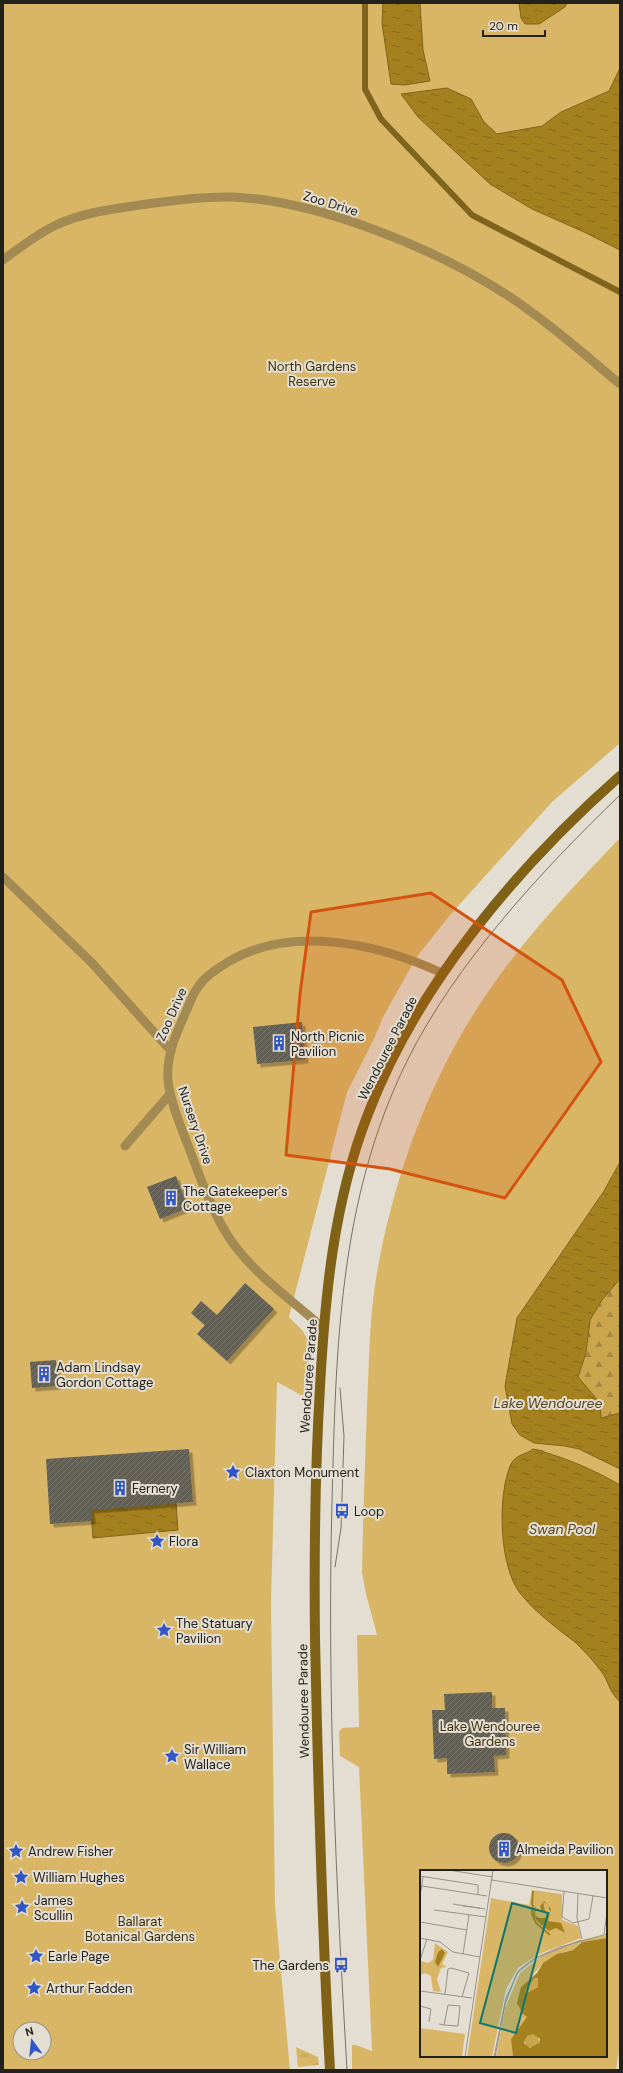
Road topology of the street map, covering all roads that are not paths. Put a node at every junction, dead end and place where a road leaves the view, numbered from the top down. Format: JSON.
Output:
{"nodes":[{"id":1,"x":3,"y":260,"type":"edge"},
{"id":2,"x":620,"y":384,"type":"edge"},
{"id":3,"x":620,"y":776,"type":"edge"},
{"id":4,"x":3,"y":877,"type":"edge"},
{"id":5,"x":442,"y":974,"type":"junction"},
{"id":6,"x":171,"y":1051,"type":"junction"},
{"id":7,"x":170,"y":1094,"type":"junction"},
{"id":8,"x":125,"y":1146,"type":"dead end"},
{"id":9,"x":323,"y":1328,"type":"junction"},
{"id":10,"x":330,"y":2070,"type":"edge"}],
"edges":[{"from":1,"to":2,"type":"lane","name":"Zoo Drive"},
{"from":3,"to":5,"type":"street","name":"Wendouree Parade"},
{"from":4,"to":6,"type":"lane","name":"Zoo Drive"},
{"from":5,"to":6,"type":"lane","name":"Zoo Drive"},
{"from":5,"to":9,"type":"street","name":"Wendouree Parade"},
{"from":6,"to":7,"type":"lane","name":"Nursery Drive"},
{"from":7,"to":8,"type":"lane"},
{"from":7,"to":9,"type":"lane","name":"Nursery Drive"},
{"from":9,"to":10,"type":"street","name":"Wendouree Parade"}]}
